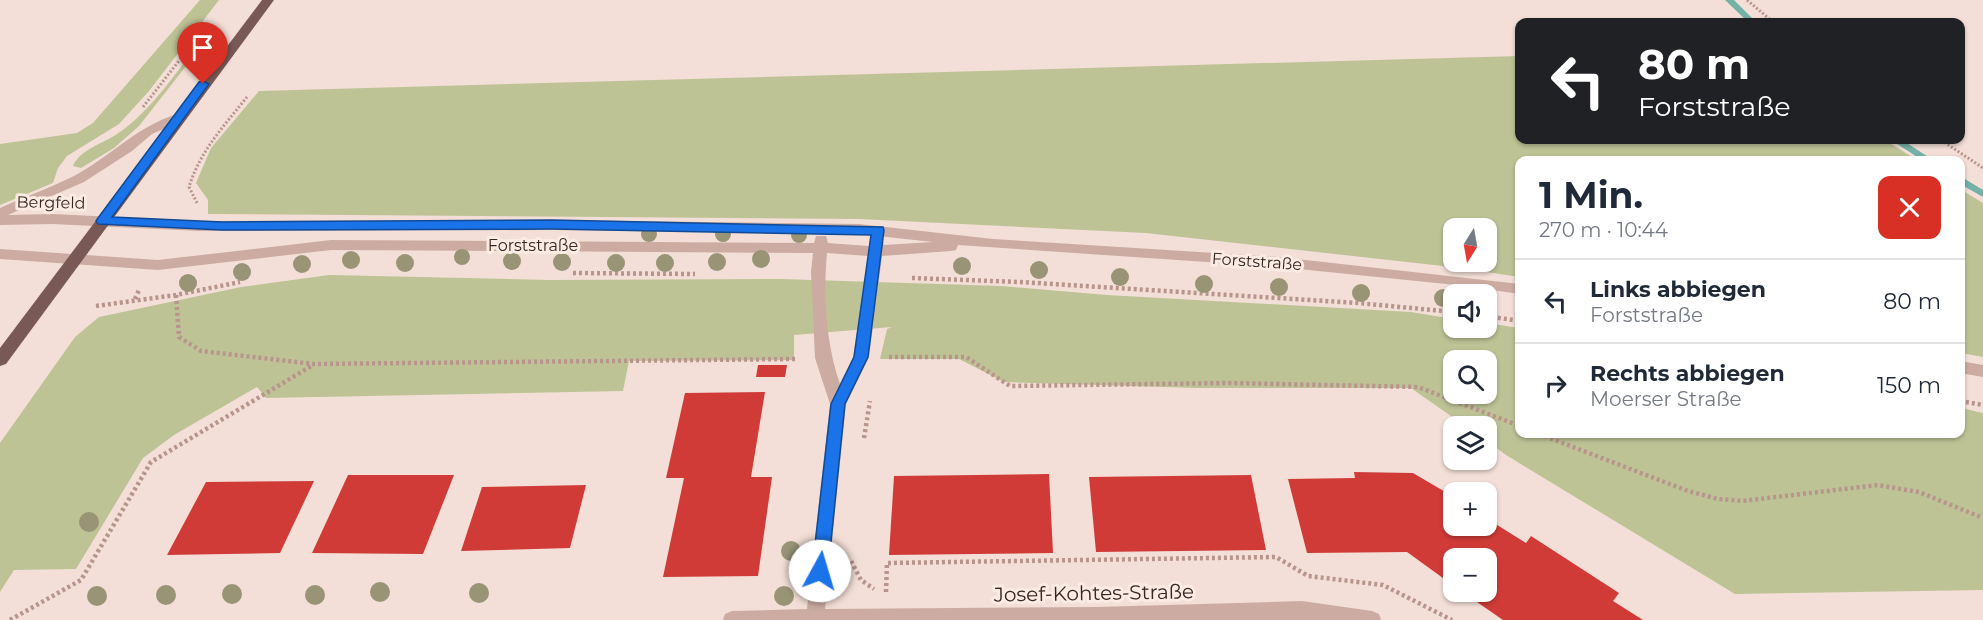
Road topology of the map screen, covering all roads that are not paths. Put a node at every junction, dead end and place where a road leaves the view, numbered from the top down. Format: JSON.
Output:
{"nodes":[{"id":1,"x":268,"y":0,"type":"edge"},
{"id":2,"x":178,"y":118,"type":"junction"},
{"id":3,"x":0,"y":213,"type":"edge"},
{"id":4,"x":0,"y":220,"type":"edge"},
{"id":5,"x":102,"y":221,"type":"junction"},
{"id":6,"x":823,"y":228,"type":"junction"},
{"id":7,"x":878,"y":230,"type":"junction"},
{"id":8,"x":993,"y":244,"type":"junction"},
{"id":9,"x":819,"y":248,"type":"junction"},
{"id":10,"x":876,"y":251,"type":"junction"},
{"id":11,"x":0,"y":254,"type":"edge"},
{"id":12,"x":74,"y":259,"type":"junction"},
{"id":13,"x":1515,"y":288,"type":"edge"},
{"id":14,"x":0,"y":360,"type":"edge"},
{"id":15,"x":1965,"y":368,"type":"edge"},
{"id":16,"x":1983,"y":371,"type":"edge"},
{"id":17,"x":838,"y":404,"type":"junction"},
{"id":18,"x":815,"y":619,"type":"edge"},
{"id":19,"x":732,"y":620,"type":"edge"},
{"id":20,"x":1372,"y":620,"type":"edge"}],
"edges":[{"from":1,"to":2,"type":"main road"},
{"from":2,"to":3,"type":"street"},
{"from":2,"to":5,"type":"main road"},
{"from":4,"to":5,"type":"street","name":"Bergfeld"},
{"from":5,"to":6,"type":"street","name":"Forststraße"},
{"from":5,"to":12,"type":"main road"},
{"from":6,"to":7,"type":"street","name":"Forststraße"},
{"from":6,"to":9,"type":"street"},
{"from":7,"to":8,"type":"street","name":"Forststraße"},
{"from":7,"to":10,"type":"street"},
{"from":8,"to":10,"type":"street","name":"Forststraße"},
{"from":8,"to":13,"type":"street","name":"Forststraße"},
{"from":9,"to":10,"type":"street","name":"Forststraße"},
{"from":9,"to":12,"type":"street","name":"Forststraße"},
{"from":9,"to":17,"type":"street"},
{"from":10,"to":17,"type":"street"},
{"from":11,"to":12,"type":"street"},
{"from":12,"to":14,"type":"main road"},
{"from":15,"to":16,"type":"street"},
{"from":17,"to":18,"type":"street"},
{"from":18,"to":19,"type":"street","name":"Josef-Kohtes-Straße"},
{"from":18,"to":20,"type":"street","name":"Josef-Kohtes-Straße"}]}
